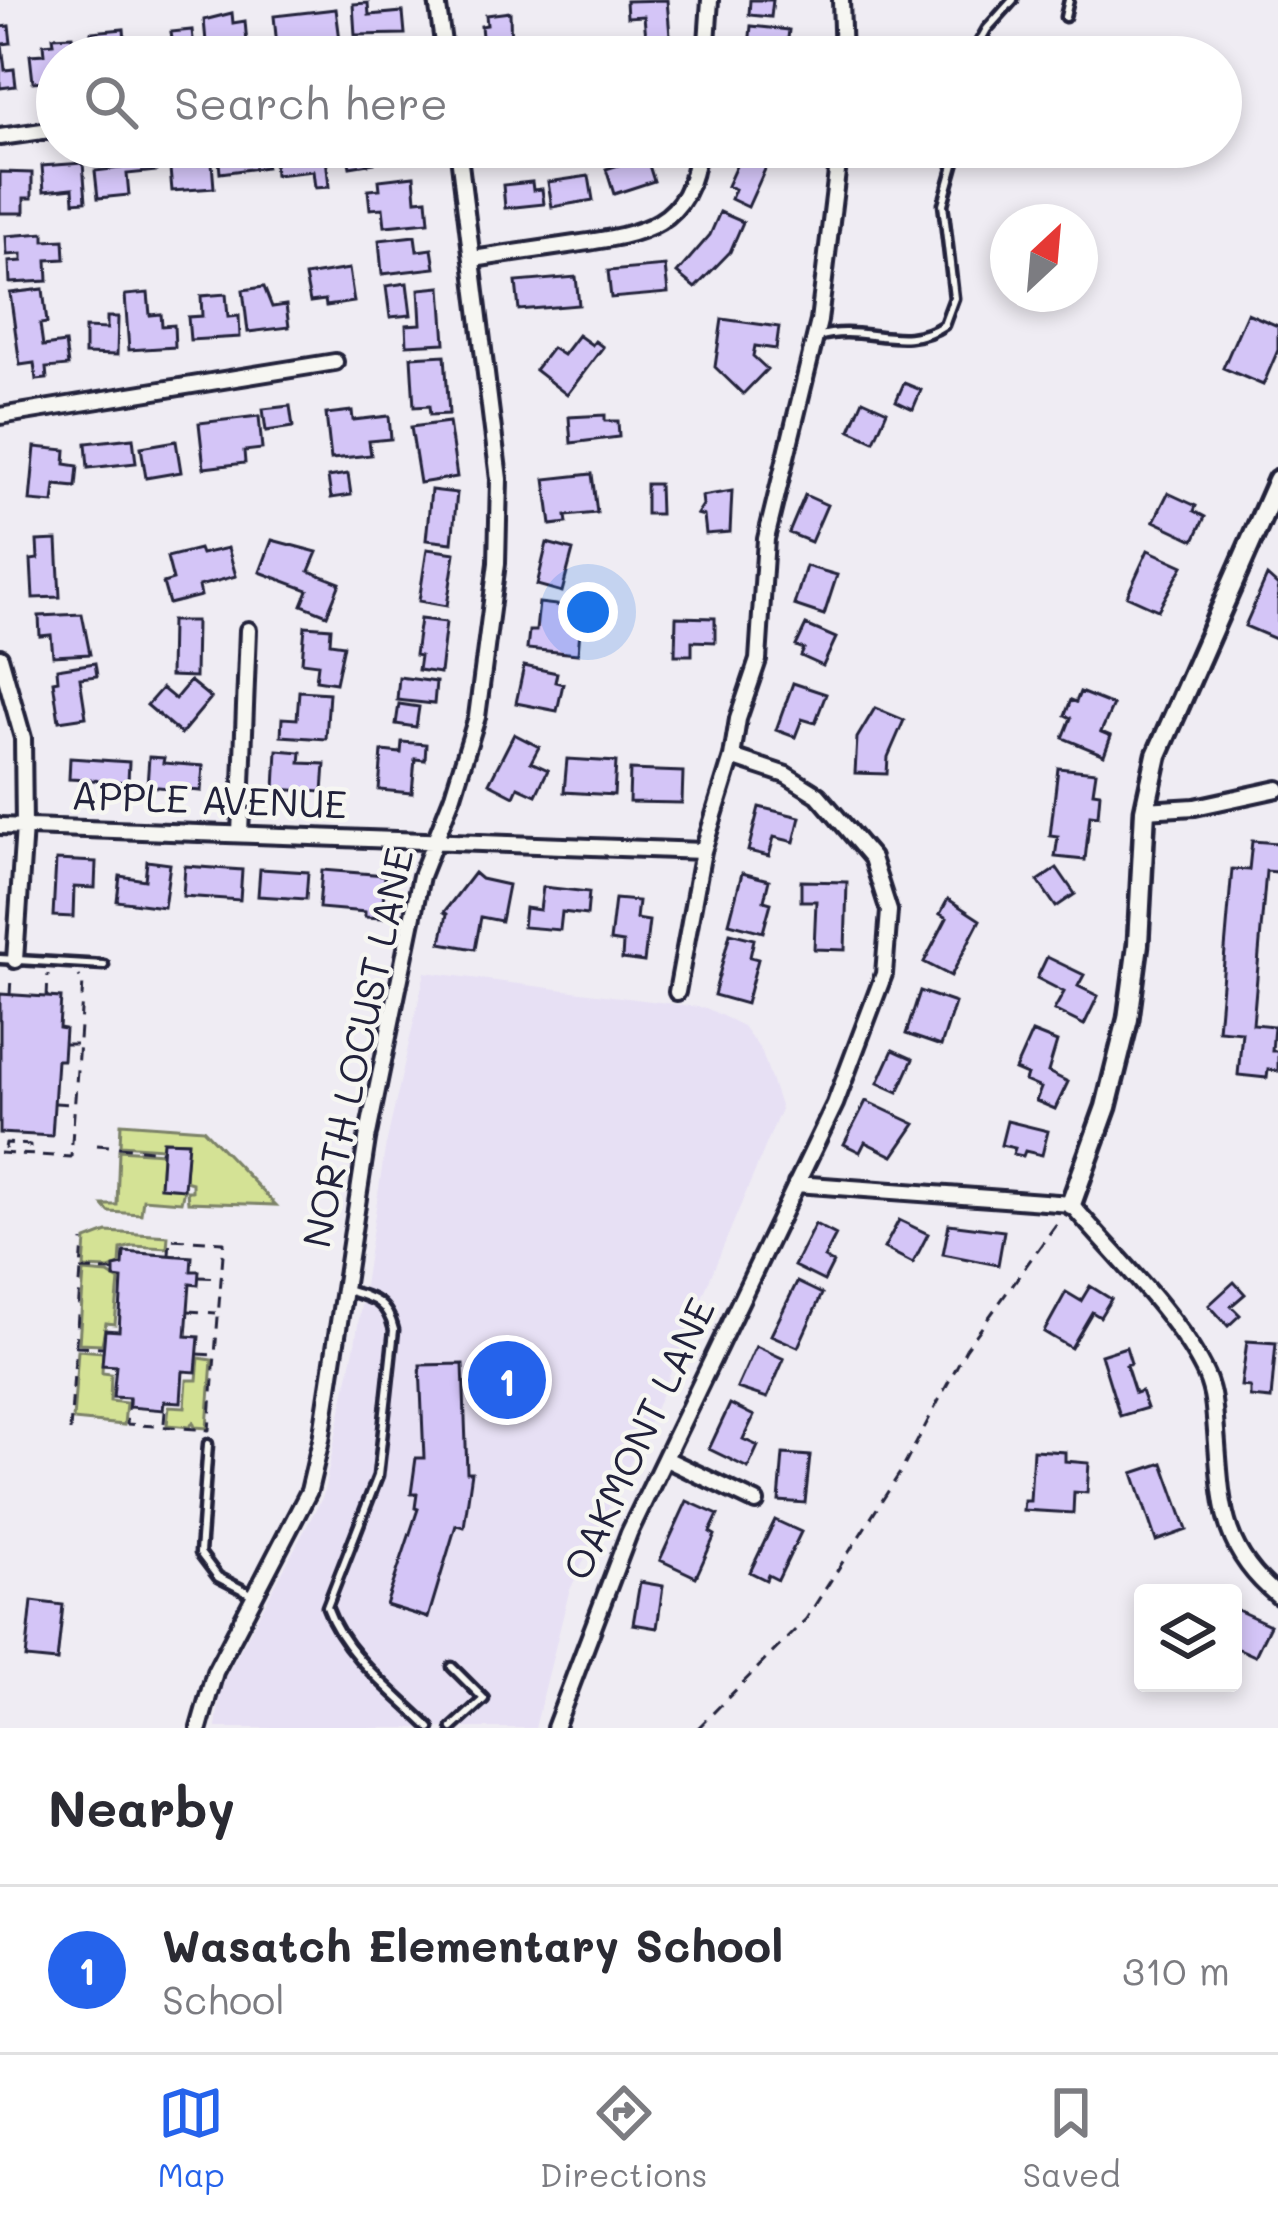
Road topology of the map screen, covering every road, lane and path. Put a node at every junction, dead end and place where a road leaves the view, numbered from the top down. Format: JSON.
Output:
{"nodes":[{"id":1,"x":437,"y":0,"type":"edge"},
{"id":2,"x":710,"y":0,"type":"edge"},
{"id":3,"x":841,"y":0,"type":"edge"},
{"id":4,"x":1012,"y":0,"type":"edge"},
{"id":5,"x":1069,"y":0,"type":"edge"},
{"id":6,"x":1065,"y":17,"type":"dead end"},
{"id":7,"x":442,"y":36,"type":"edge"},
{"id":8,"x":707,"y":36,"type":"edge"},
{"id":9,"x":842,"y":36,"type":"edge"},
{"id":10,"x":983,"y":36,"type":"edge"},
{"id":11,"x":36,"y":132,"type":"edge"},
{"id":12,"x":0,"y":137,"type":"edge"},
{"id":13,"x":461,"y":168,"type":"edge"},
{"id":14,"x":695,"y":168,"type":"edge"},
{"id":15,"x":838,"y":168,"type":"edge"},
{"id":16,"x":953,"y":168,"type":"edge"},
{"id":17,"x":473,"y":259,"type":"junction"},
{"id":18,"x":814,"y":338,"type":"junction"},
{"id":19,"x":335,"y":362,"type":"dead end"},
{"id":20,"x":0,"y":416,"type":"edge"},
{"id":21,"x":1278,"y":480,"type":"edge"},
{"id":22,"x":248,"y":630,"type":"dead end"},
{"id":23,"x":0,"y":657,"type":"edge"},
{"id":24,"x":732,"y":757,"type":"junction"},
{"id":25,"x":1278,"y":789,"type":"edge"},
{"id":26,"x":1144,"y":810,"type":"junction"},
{"id":27,"x":0,"y":826,"type":"edge"},
{"id":28,"x":24,"y":827,"type":"junction"},
{"id":29,"x":240,"y":834,"type":"junction"},
{"id":30,"x":435,"y":841,"type":"junction"},
{"id":31,"x":703,"y":851,"type":"junction"},
{"id":32,"x":9,"y":962,"type":"edge"},
{"id":33,"x":104,"y":965,"type":"dead end"},
{"id":34,"x":63,"y":973,"type":"dead end"},
{"id":35,"x":77,"y":974,"type":"dead end"},
{"id":36,"x":677,"y":992,"type":"dead end"},
{"id":37,"x":10,"y":995,"type":"dead end"},
{"id":38,"x":47,"y":998,"type":"dead end"},
{"id":39,"x":64,"y":1044,"type":"dead end"},
{"id":40,"x":79,"y":1045,"type":"junction"},
{"id":41,"x":55,"y":1103,"type":"dead end"},
{"id":42,"x":74,"y":1104,"type":"junction"},
{"id":43,"x":18,"y":1134,"type":"dead end"},
{"id":44,"x":18,"y":1144,"type":"junction"},
{"id":45,"x":97,"y":1145,"type":"dead end"},
{"id":46,"x":162,"y":1151,"type":"dead end"},
{"id":47,"x":3,"y":1153,"type":"edge"},
{"id":48,"x":30,"y":1154,"type":"junction"},
{"id":49,"x":796,"y":1184,"type":"junction"},
{"id":50,"x":1071,"y":1204,"type":"junction"},
{"id":51,"x":83,"y":1241,"type":"dead end"},
{"id":52,"x":169,"y":1255,"type":"dead end"},
{"id":53,"x":81,"y":1270,"type":"junction"},
{"id":54,"x":114,"y":1271,"type":"dead end"},
{"id":55,"x":199,"y":1277,"type":"dead end"},
{"id":56,"x":222,"y":1278,"type":"junction"},
{"id":57,"x":343,"y":1289,"type":"junction"},
{"id":58,"x":188,"y":1311,"type":"dead end"},
{"id":59,"x":219,"y":1313,"type":"junction"},
{"id":60,"x":75,"y":1346,"type":"junction"},
{"id":61,"x":104,"y":1347,"type":"dead end"},
{"id":62,"x":197,"y":1354,"type":"dead end"},
{"id":63,"x":215,"y":1355,"type":"junction"},
{"id":64,"x":130,"y":1398,"type":"dead end"},
{"id":65,"x":166,"y":1401,"type":"dead end"},
{"id":66,"x":164,"y":1427,"type":"junction"},
{"id":67,"x":70,"y":1431,"type":"dead end"},
{"id":68,"x":208,"y":1444,"type":"dead end"},
{"id":69,"x":666,"y":1459,"type":"junction"},
{"id":70,"x":756,"y":1502,"type":"dead end"},
{"id":71,"x":255,"y":1596,"type":"junction"},
{"id":72,"x":1278,"y":1596,"type":"edge"},
{"id":73,"x":452,"y":1667,"type":"dead end"},
{"id":74,"x":199,"y":1728,"type":"edge"},
{"id":75,"x":430,"y":1728,"type":"edge"},
{"id":76,"x":452,"y":1728,"type":"edge"},
{"id":77,"x":555,"y":1728,"type":"edge"},
{"id":78,"x":698,"y":1728,"type":"edge"}],
"edges":[{"from":1,"to":7,"type":"street"},
{"from":2,"to":8,"type":"street"},
{"from":3,"to":9,"type":"street"},
{"from":4,"to":10,"type":"lane"},
{"from":5,"to":6,"type":"lane"},
{"from":11,"to":12,"type":"street"},
{"from":13,"to":17,"type":"street","name":"NORTH LOCUST LANE"},
{"from":14,"to":17,"type":"street"},
{"from":15,"to":18,"type":"street"},
{"from":16,"to":18,"type":"lane"},
{"from":17,"to":30,"type":"street","name":"NORTH LOCUST LANE"},
{"from":18,"to":24,"type":"street"},
{"from":19,"to":20,"type":"street"},
{"from":21,"to":26,"type":"street"},
{"from":22,"to":29,"type":"street"},
{"from":23,"to":28,"type":"street"},
{"from":24,"to":31,"type":"street"},
{"from":24,"to":49,"type":"street","name":"OAKMONT LANE"},
{"from":25,"to":26,"type":"street"},
{"from":26,"to":50,"type":"street"},
{"from":27,"to":28,"type":"street","name":"APPLE AVENUE"},
{"from":28,"to":29,"type":"street","name":"APPLE AVENUE"},
{"from":28,"to":32,"type":"street"},
{"from":29,"to":30,"type":"street","name":"APPLE AVENUE"},
{"from":30,"to":31,"type":"street","name":"APPLE AVENUE"},
{"from":30,"to":57,"type":"street","name":"NORTH LOCUST LANE"},
{"from":31,"to":36,"type":"street"},
{"from":32,"to":33,"type":"lane"},
{"from":32,"to":37,"type":"path"},
{"from":34,"to":38,"type":"path"},
{"from":35,"to":40,"type":"path"},
{"from":39,"to":40,"type":"path"},
{"from":40,"to":42,"type":"path"},
{"from":41,"to":42,"type":"path"},
{"from":42,"to":48,"type":"path"},
{"from":43,"to":44,"type":"path"},
{"from":44,"to":47,"type":"path"},
{"from":44,"to":48,"type":"path"},
{"from":45,"to":46,"type":"path"},
{"from":47,"to":48,"type":"path"},
{"from":49,"to":50,"type":"street"},
{"from":49,"to":69,"type":"street","name":"OAKMONT LANE"},
{"from":50,"to":72,"type":"street"},
{"from":50,"to":78,"type":"path"},
{"from":51,"to":53,"type":"path"},
{"from":52,"to":56,"type":"path"},
{"from":53,"to":54,"type":"path"},
{"from":53,"to":60,"type":"path"},
{"from":55,"to":56,"type":"path"},
{"from":56,"to":59,"type":"path"},
{"from":57,"to":71,"type":"street","name":"NORTH LOCUST LANE"},
{"from":57,"to":75,"type":"lane"},
{"from":58,"to":59,"type":"path"},
{"from":59,"to":63,"type":"path"},
{"from":60,"to":61,"type":"path"},
{"from":60,"to":67,"type":"path"},
{"from":62,"to":63,"type":"path"},
{"from":63,"to":66,"type":"path"},
{"from":64,"to":66,"type":"path"},
{"from":65,"to":66,"type":"path"},
{"from":68,"to":71,"type":"lane"},
{"from":69,"to":70,"type":"street"},
{"from":69,"to":77,"type":"street","name":"OAKMONT LANE"},
{"from":71,"to":74,"type":"street","name":"NORTH LOCUST LANE"},
{"from":73,"to":76,"type":"lane"}]}
